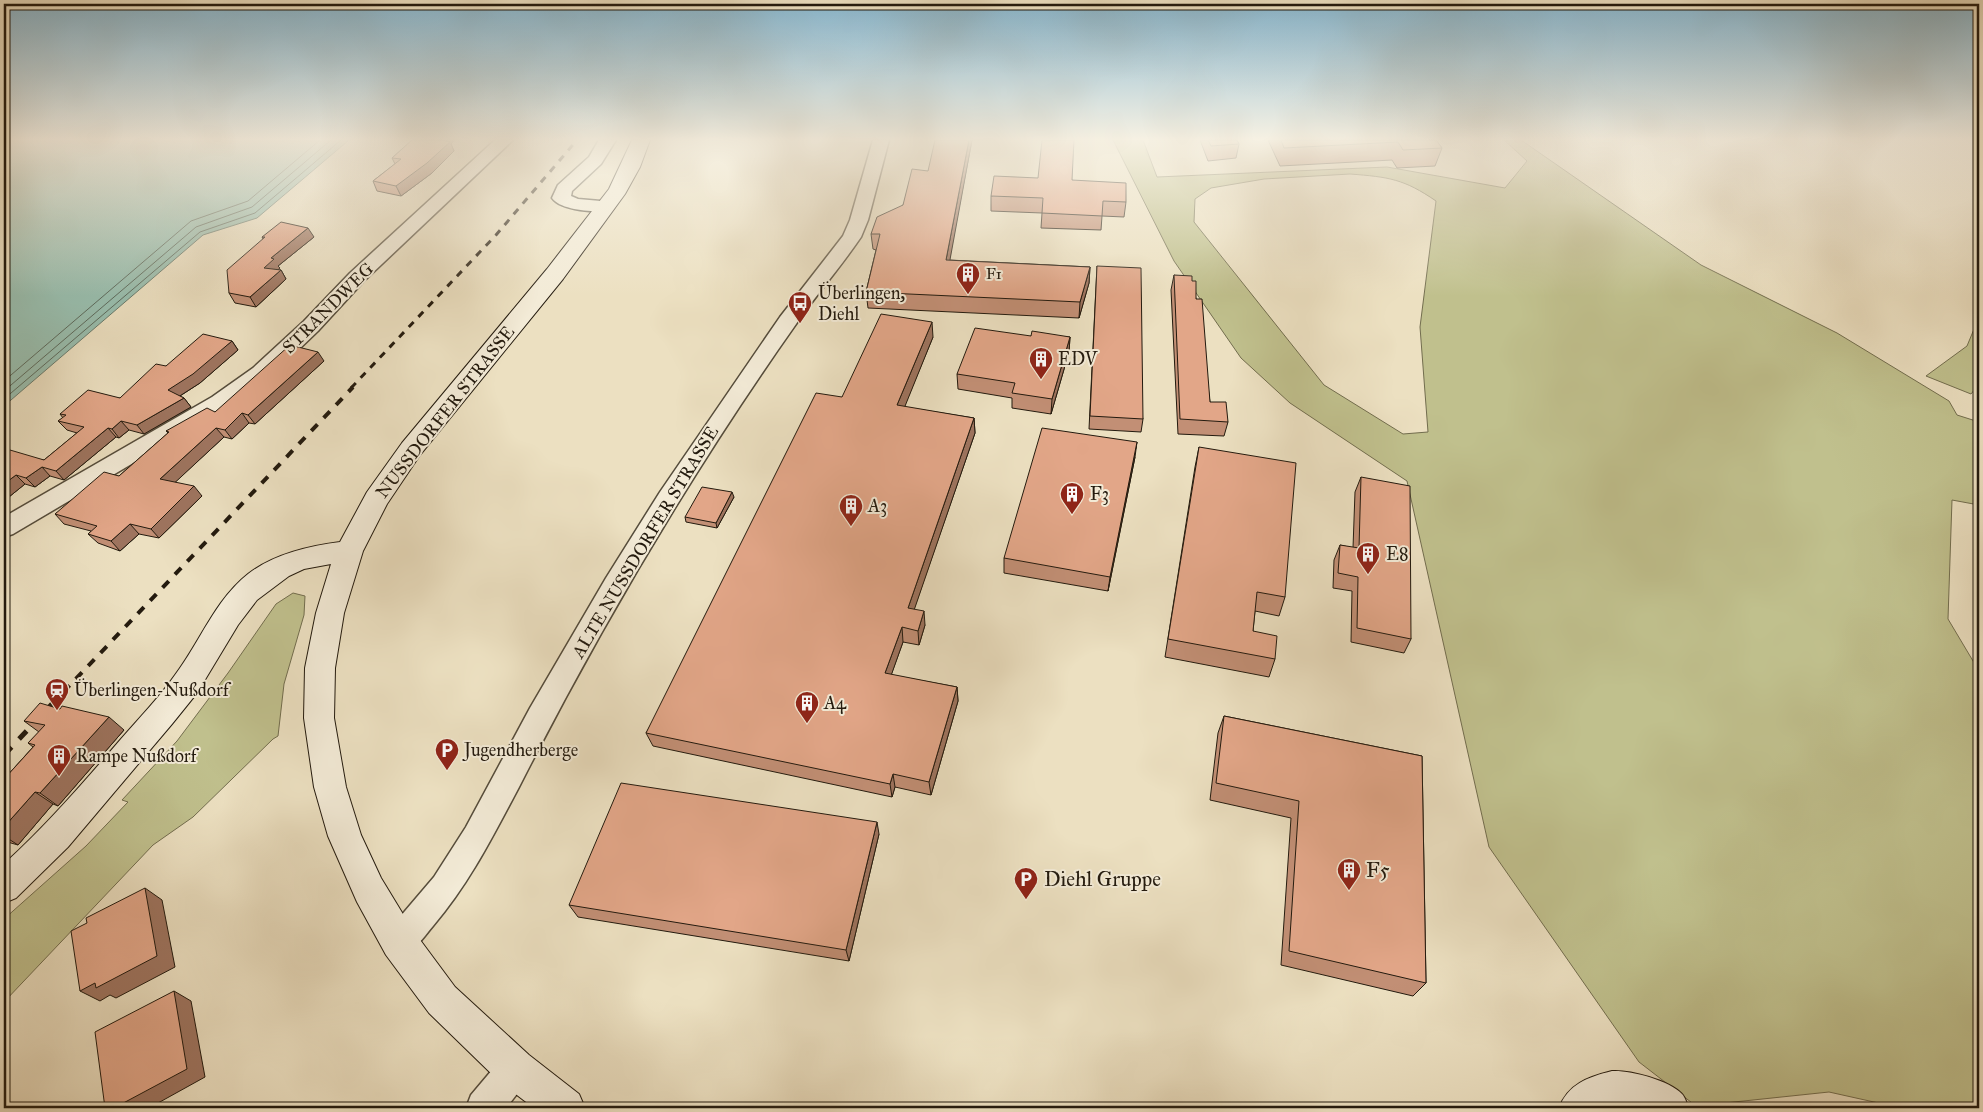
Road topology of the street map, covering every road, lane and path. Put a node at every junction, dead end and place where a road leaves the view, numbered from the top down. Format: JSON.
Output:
{"nodes":[{"id":1,"x":449,"y":192,"type":"edge"},
{"id":2,"x":563,"y":192,"type":"edge"},
{"id":3,"x":615,"y":192,"type":"edge"},
{"id":4,"x":866,"y":192,"type":"edge"},
{"id":5,"x":606,"y":206,"type":"junction"},
{"id":6,"x":4,"y":528,"type":"edge"},
{"id":7,"x":350,"y":551,"type":"junction"},
{"id":8,"x":4,"y":886,"type":"edge"},
{"id":9,"x":399,"y":942,"type":"junction"},
{"id":10,"x":515,"y":1068,"type":"junction"},
{"id":11,"x":484,"y":1108,"type":"edge"},
{"id":12,"x":565,"y":1108,"type":"edge"},
{"id":13,"x":1579,"y":1108,"type":"edge"},
{"id":14,"x":1669,"y":1108,"type":"edge"}],
"edges":[{"from":1,"to":6,"type":"street","name":"STRANDWEG"},
{"from":2,"to":5,"type":"street"},
{"from":3,"to":5,"type":"street","name":"NUSSDORFER STRASSE"},
{"from":4,"to":9,"type":"street","name":"ALTE NUSSDORFER STRASSE"},
{"from":5,"to":7,"type":"street","name":"NUSSDORFER STRASSE"},
{"from":7,"to":8,"type":"street"},
{"from":7,"to":9,"type":"street","name":"NUSSDORFER STRASSE"},
{"from":9,"to":10,"type":"street","name":"NUSSDORFER STRASSE"},
{"from":10,"to":11,"type":"street"},
{"from":10,"to":12,"type":"street","name":"NUSSDORFER STRASSE"},
{"from":13,"to":14,"type":"street"}]}
